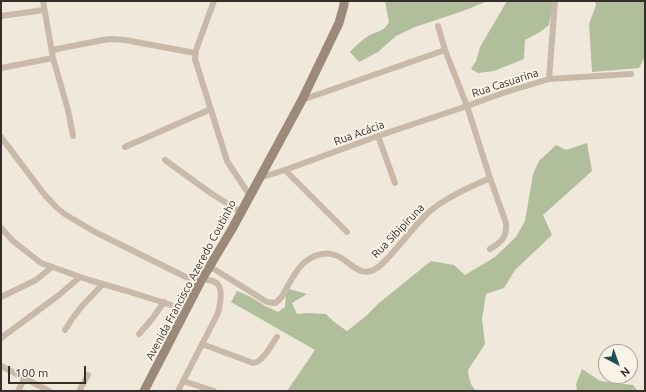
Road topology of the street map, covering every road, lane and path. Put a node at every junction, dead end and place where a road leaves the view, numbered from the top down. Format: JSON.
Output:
{"nodes":[{"id":1,"x":43,"y":1,"type":"edge"},
{"id":2,"x":214,"y":1,"type":"edge"},
{"id":3,"x":344,"y":1,"type":"edge"},
{"id":4,"x":556,"y":1,"type":"edge"},
{"id":5,"x":44,"y":10,"type":"junction"},
{"id":6,"x":1,"y":16,"type":"edge"},
{"id":7,"x":438,"y":26,"type":"dead end"},
{"id":8,"x":52,"y":50,"type":"junction"},
{"id":9,"x":445,"y":50,"type":"junction"},
{"id":10,"x":195,"y":53,"type":"junction"},
{"id":11,"x":53,"y":58,"type":"junction"},
{"id":12,"x":1,"y":68,"type":"edge"},
{"id":13,"x":631,"y":74,"type":"dead end"},
{"id":14,"x":549,"y":79,"type":"junction"},
{"id":15,"x":302,"y":100,"type":"junction"},
{"id":16,"x":467,"y":106,"type":"junction"},
{"id":17,"x":211,"y":109,"type":"junction"},
{"id":18,"x":73,"y":136,"type":"dead end"},
{"id":19,"x":378,"y":136,"type":"junction"},
{"id":20,"x":1,"y":137,"type":"edge"},
{"id":21,"x":125,"y":147,"type":"dead end"},
{"id":22,"x":165,"y":160,"type":"dead end"},
{"id":23,"x":267,"y":164,"type":"junction"},
{"id":24,"x":282,"y":171,"type":"junction"},
{"id":25,"x":259,"y":178,"type":"junction"},
{"id":26,"x":490,"y":178,"type":"junction"},
{"id":27,"x":395,"y":183,"type":"dead end"},
{"id":28,"x":250,"y":196,"type":"junction"},
{"id":29,"x":241,"y":212,"type":"junction"},
{"id":30,"x":1,"y":228,"type":"edge"},
{"id":31,"x":347,"y":232,"type":"dead end"},
{"id":32,"x":490,"y":249,"type":"dead end"},
{"id":33,"x":209,"y":266,"type":"junction"},
{"id":34,"x":52,"y":267,"type":"junction"},
{"id":35,"x":80,"y":277,"type":"junction"},
{"id":36,"x":201,"y":281,"type":"junction"},
{"id":37,"x":103,"y":284,"type":"junction"},
{"id":38,"x":1,"y":297,"type":"edge"},
{"id":39,"x":164,"y":302,"type":"junction"},
{"id":40,"x":187,"y":310,"type":"junction"},
{"id":41,"x":65,"y":330,"type":"dead end"},
{"id":42,"x":139,"y":334,"type":"dead end"},
{"id":43,"x":277,"y":337,"type":"dead end"},
{"id":44,"x":1,"y":338,"type":"edge"},
{"id":45,"x":202,"y":344,"type":"junction"},
{"id":46,"x":1,"y":366,"type":"edge"},
{"id":47,"x":88,"y":375,"type":"dead end"},
{"id":48,"x":25,"y":378,"type":"junction"},
{"id":49,"x":183,"y":381,"type":"junction"},
{"id":50,"x":18,"y":391,"type":"edge"},
{"id":51,"x":49,"y":391,"type":"edge"},
{"id":52,"x":79,"y":391,"type":"edge"},
{"id":53,"x":144,"y":391,"type":"edge"},
{"id":54,"x":178,"y":391,"type":"edge"},
{"id":55,"x":214,"y":391,"type":"edge"}],
"edges":[{"from":1,"to":5,"type":"street"},
{"from":2,"to":10,"type":"street"},
{"from":3,"to":15,"type":"main road"},
{"from":4,"to":14,"type":"street","name":"Rua Casuarina"},
{"from":5,"to":6,"type":"street"},
{"from":5,"to":8,"type":"street"},
{"from":7,"to":9,"type":"street"},
{"from":8,"to":10,"type":"street"},
{"from":8,"to":11,"type":"street"},
{"from":9,"to":15,"type":"street"},
{"from":9,"to":16,"type":"street"},
{"from":10,"to":17,"type":"street","name":"Avenida Francisco Azeredo Coutinho"},
{"from":11,"to":12,"type":"street"},
{"from":11,"to":18,"type":"street"},
{"from":13,"to":14,"type":"street","name":"Rua Casuarina"},
{"from":14,"to":16,"type":"street","name":"Rua Casuarina"},
{"from":15,"to":23,"type":"main road"},
{"from":16,"to":19,"type":"street","name":"Rua Acácia"},
{"from":16,"to":26,"type":"street"},
{"from":17,"to":21,"type":"street"},
{"from":17,"to":28,"type":"street","name":"Avenida Francisco Azeredo Coutinho"},
{"from":19,"to":24,"type":"street","name":"Rua Acácia"},
{"from":19,"to":27,"type":"street"},
{"from":20,"to":36,"type":"street"},
{"from":22,"to":29,"type":"street"},
{"from":23,"to":24,"type":"street"},
{"from":23,"to":25,"type":"main road"},
{"from":24,"to":25,"type":"street","name":"Rua Acácia"},
{"from":24,"to":31,"type":"street"},
{"from":25,"to":28,"type":"main road"},
{"from":26,"to":32,"type":"street"},
{"from":26,"to":33,"type":"street","name":"Rua Sibipiruna"},
{"from":28,"to":29,"type":"main road","name":"Avenida Francisco Azeredo Coutinho"},
{"from":29,"to":33,"type":"main road","name":"Avenida Francisco Azeredo Coutinho"},
{"from":30,"to":34,"type":"street"},
{"from":33,"to":36,"type":"main road","name":"Avenida Francisco Azeredo Coutinho"},
{"from":34,"to":35,"type":"street"},
{"from":34,"to":38,"type":"street"},
{"from":35,"to":37,"type":"street"},
{"from":35,"to":44,"type":"street"},
{"from":36,"to":40,"type":"main road","name":"Avenida Francisco Azeredo Coutinho"},
{"from":36,"to":45,"type":"street"},
{"from":37,"to":39,"type":"street"},
{"from":37,"to":41,"type":"street"},
{"from":39,"to":40,"type":"street"},
{"from":39,"to":42,"type":"street"},
{"from":40,"to":53,"type":"main road","name":"Avenida Francisco Azeredo Coutinho"},
{"from":43,"to":45,"type":"street"},
{"from":45,"to":49,"type":"street"},
{"from":46,"to":48,"type":"street"},
{"from":47,"to":52,"type":"street"},
{"from":48,"to":50,"type":"street"},
{"from":48,"to":51,"type":"street"},
{"from":49,"to":54,"type":"street"},
{"from":49,"to":55,"type":"street"}]}
